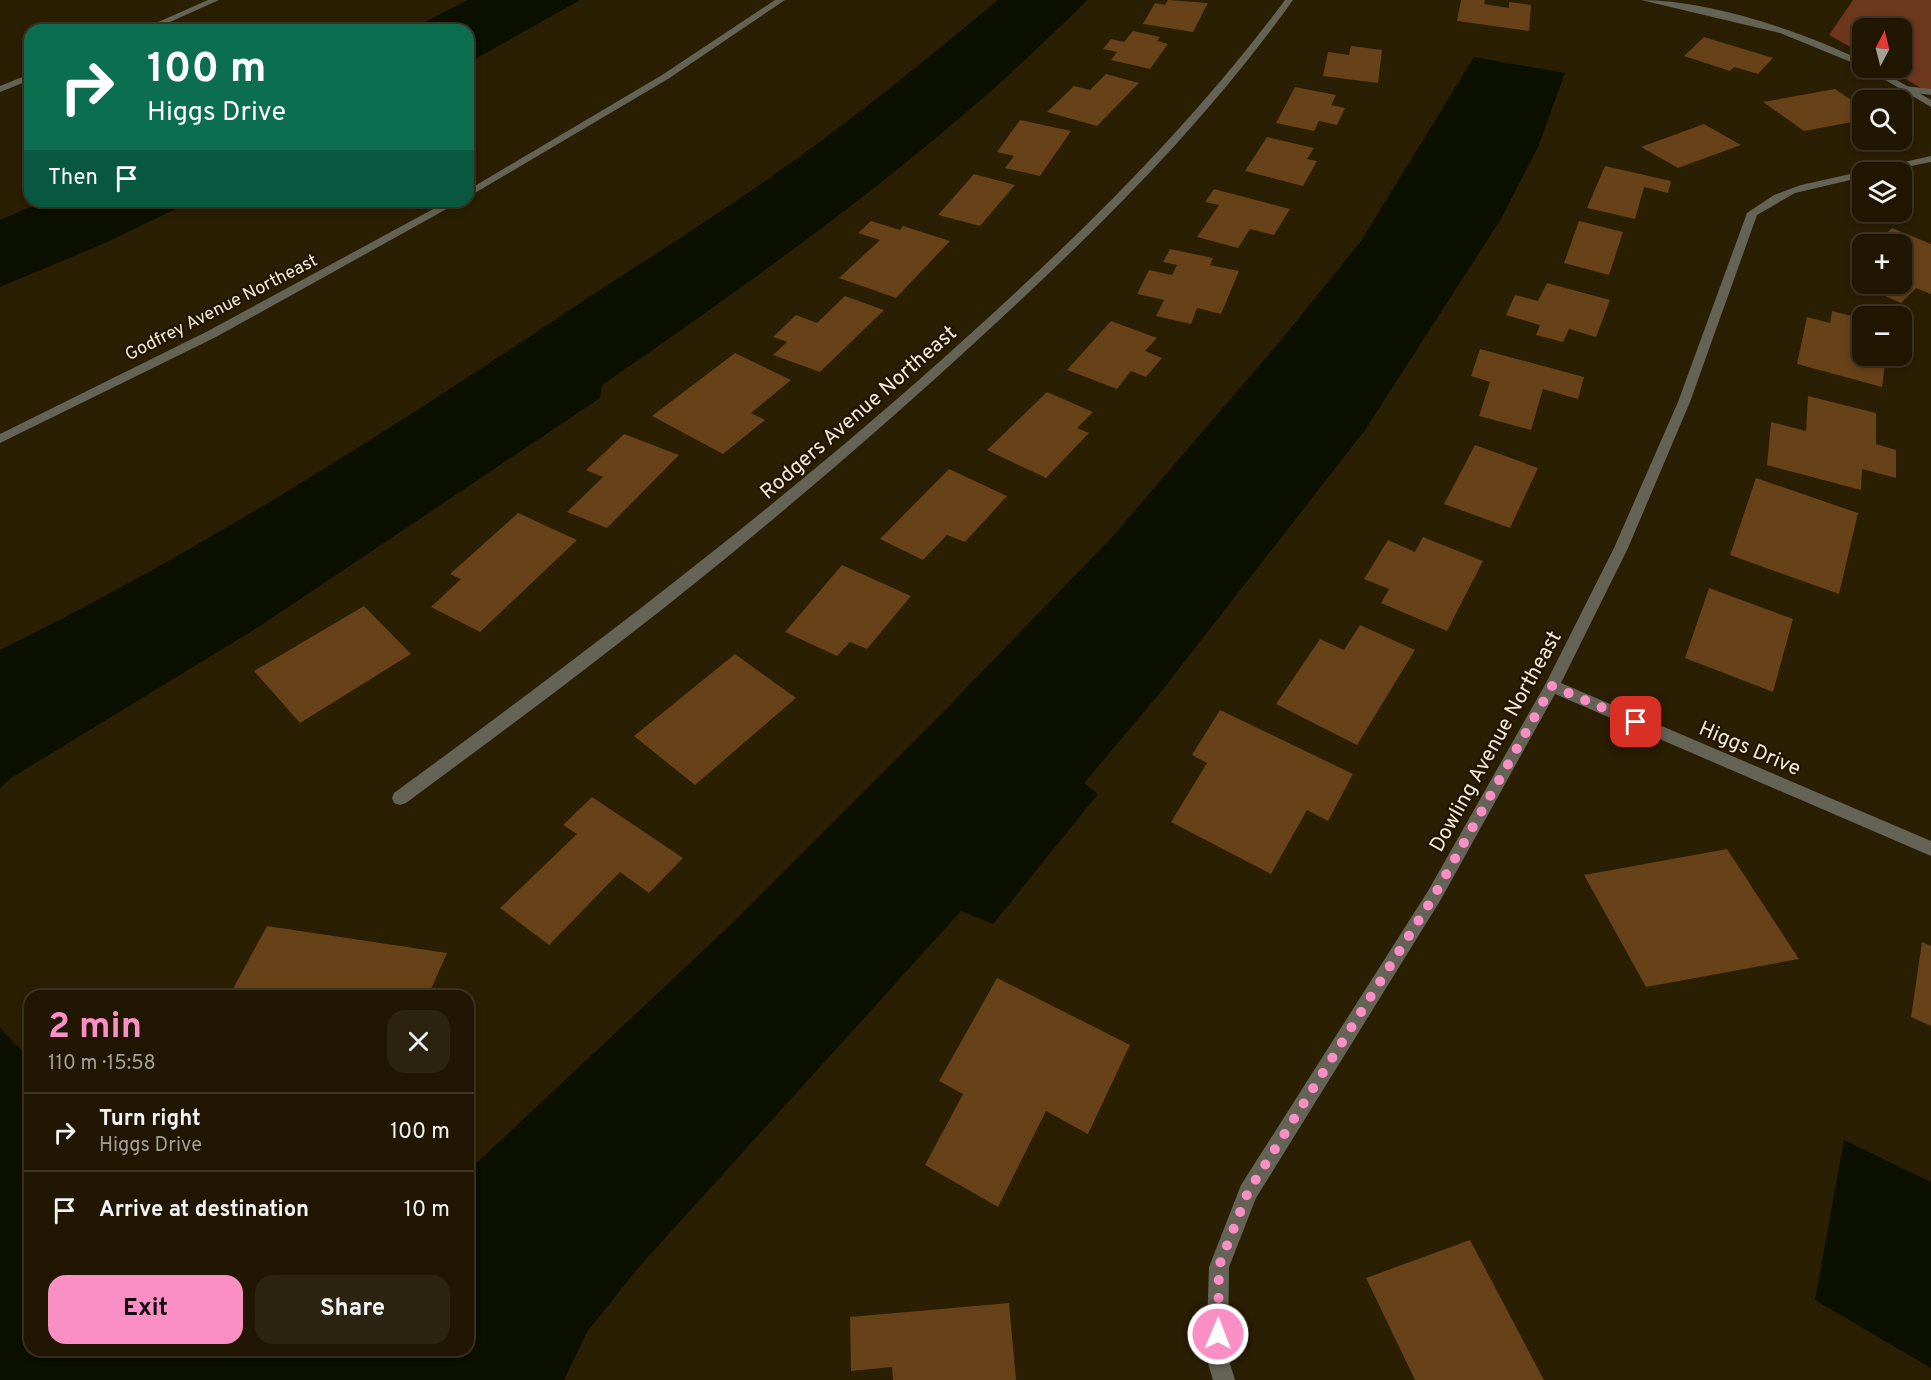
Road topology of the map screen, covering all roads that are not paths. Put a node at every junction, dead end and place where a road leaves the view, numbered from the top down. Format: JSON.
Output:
{"nodes":[{"id":1,"x":215,"y":0,"type":"edge"},
{"id":2,"x":781,"y":0,"type":"edge"},
{"id":3,"x":1289,"y":0,"type":"edge"},
{"id":4,"x":1645,"y":0,"type":"edge"},
{"id":5,"x":158,"y":24,"type":"edge"},
{"id":6,"x":1852,"y":59,"type":"edge"},
{"id":7,"x":1888,"y":78,"type":"edge"},
{"id":8,"x":24,"y":79,"type":"edge"},
{"id":9,"x":1905,"y":88,"type":"junction"},
{"id":10,"x":0,"y":89,"type":"edge"},
{"id":11,"x":1931,"y":92,"type":"edge"},
{"id":12,"x":1931,"y":104,"type":"edge"},
{"id":13,"x":1931,"y":159,"type":"edge"},
{"id":14,"x":1912,"y":163,"type":"edge"},
{"id":15,"x":1852,"y":176,"type":"edge"},
{"id":16,"x":474,"y":190,"type":"edge"},
{"id":17,"x":445,"y":207,"type":"edge"},
{"id":18,"x":0,"y":440,"type":"edge"},
{"id":19,"x":1552,"y":686,"type":"junction"},
{"id":20,"x":400,"y":798,"type":"dead end"},
{"id":21,"x":1931,"y":849,"type":"edge"},
{"id":22,"x":1224,"y":1380,"type":"edge"}],
"edges":[{"from":1,"to":5,"type":"street"},
{"from":2,"to":16,"type":"street"},
{"from":3,"to":20,"type":"street","name":"Rodgers Avenue Northeast"},
{"from":4,"to":6,"type":"street"},
{"from":7,"to":9,"type":"street"},
{"from":8,"to":10,"type":"street"},
{"from":9,"to":11,"type":"street"},
{"from":9,"to":12,"type":"street"},
{"from":13,"to":14,"type":"street"},
{"from":15,"to":19,"type":"street","name":"Dowling Avenue Northeast"},
{"from":17,"to":18,"type":"street","name":"Godfrey Avenue Northeast"},
{"from":19,"to":21,"type":"street","name":"Higgs Drive"},
{"from":19,"to":22,"type":"street","name":"Dowling Avenue Northeast"}]}
